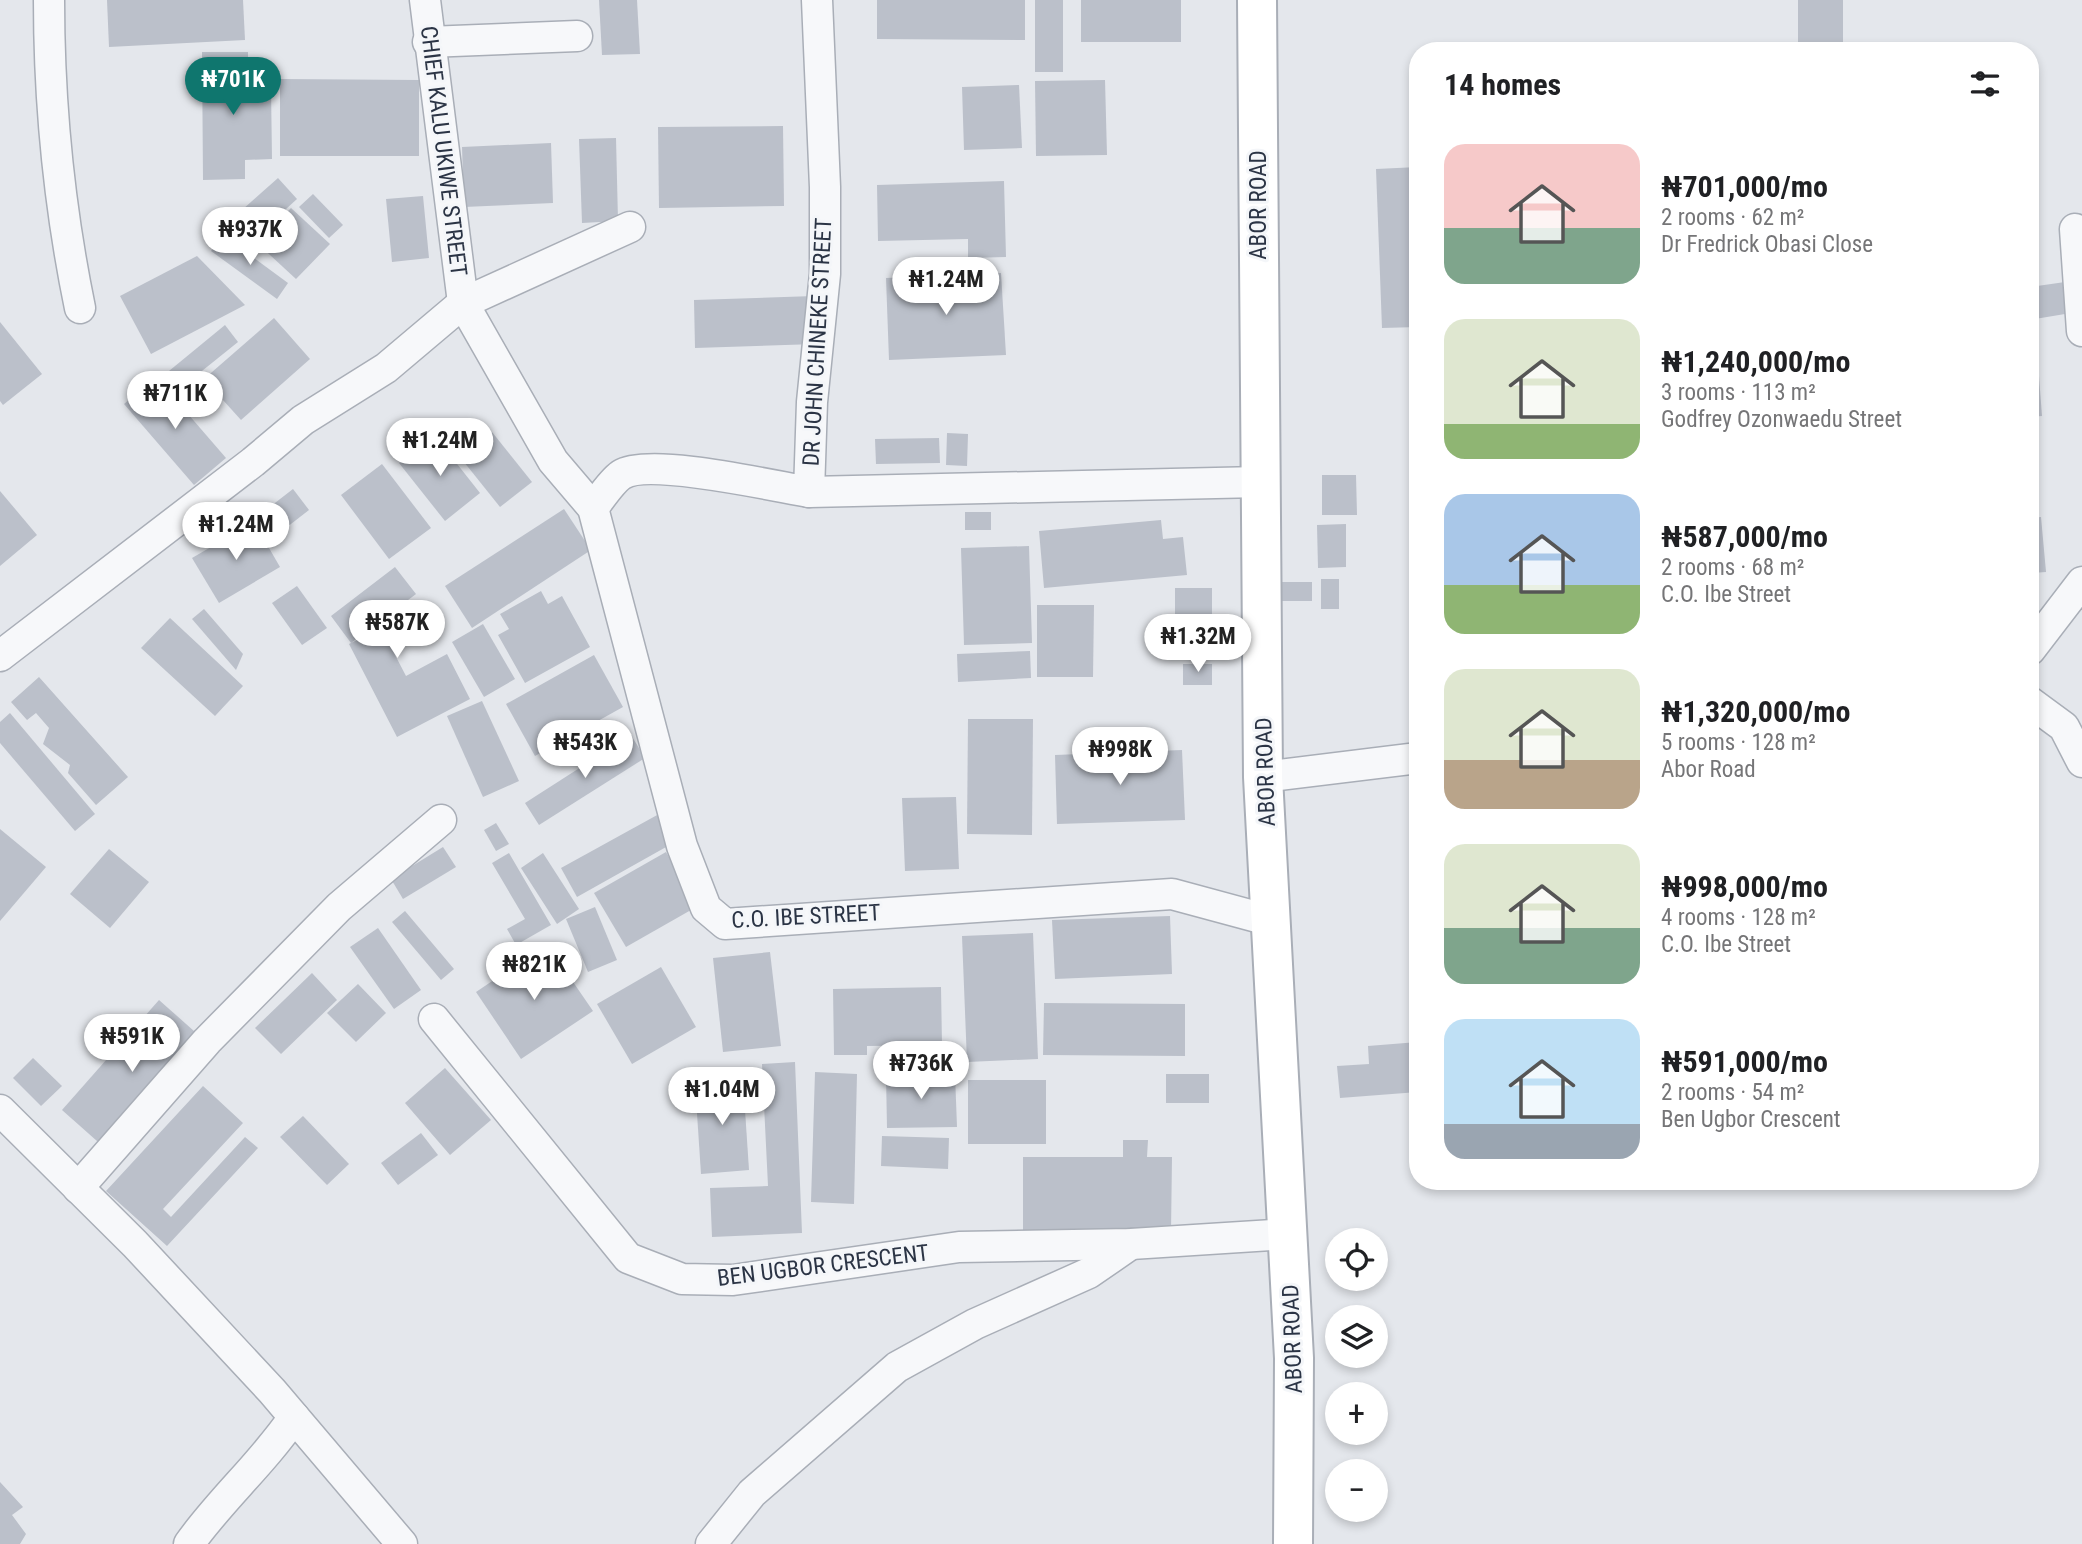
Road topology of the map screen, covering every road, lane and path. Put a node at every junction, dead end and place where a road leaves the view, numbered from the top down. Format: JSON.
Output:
{"nodes":[{"id":1,"x":49,"y":0,"type":"edge"},
{"id":2,"x":425,"y":0,"type":"edge"},
{"id":3,"x":817,"y":0,"type":"edge"},
{"id":4,"x":1256,"y":0,"type":"edge"},
{"id":5,"x":577,"y":36,"type":"dead end"},
{"id":6,"x":428,"y":42,"type":"junction"},
{"id":7,"x":631,"y":227,"type":"dead end"},
{"id":8,"x":2075,"y":229,"type":"dead end"},
{"id":9,"x":463,"y":303,"type":"junction"},
{"id":10,"x":80,"y":308,"type":"dead end"},
{"id":11,"x":2082,"y":331,"type":"edge"},
{"id":12,"x":1260,"y":482,"type":"junction"},
{"id":13,"x":809,"y":492,"type":"junction"},
{"id":14,"x":593,"y":508,"type":"junction"},
{"id":15,"x":2082,"y":582,"type":"edge"},
{"id":16,"x":2039,"y":638,"type":"edge"},
{"id":17,"x":0,"y":656,"type":"edge"},
{"id":18,"x":2039,"y":709,"type":"edge"},
{"id":19,"x":1409,"y":759,"type":"edge"},
{"id":20,"x":2082,"y":762,"type":"edge"},
{"id":21,"x":1263,"y":777,"type":"junction"},
{"id":22,"x":441,"y":820,"type":"dead end"},
{"id":23,"x":1272,"y":921,"type":"junction"},
{"id":24,"x":434,"y":1019,"type":"dead end"},
{"id":25,"x":0,"y":1110,"type":"edge"},
{"id":26,"x":78,"y":1188,"type":"junction"},
{"id":27,"x":1287,"y":1234,"type":"junction"},
{"id":28,"x":1131,"y":1244,"type":"junction"},
{"id":29,"x":294,"y":1417,"type":"junction"},
{"id":30,"x":189,"y":1544,"type":"edge"},
{"id":31,"x":402,"y":1544,"type":"edge"},
{"id":32,"x":711,"y":1544,"type":"edge"},
{"id":33,"x":1293,"y":1544,"type":"edge"}],
"edges":[{"from":1,"to":10,"type":"street"},
{"from":2,"to":6,"type":"street","name":"CHIEF KALU UKIWE STREET"},
{"from":3,"to":13,"type":"street","name":"DR JOHN CHINEKE STREET"},
{"from":4,"to":12,"type":"street","name":"ABOR ROAD"},
{"from":5,"to":6,"type":"street"},
{"from":6,"to":9,"type":"street","name":"CHIEF KALU UKIWE STREET"},
{"from":7,"to":9,"type":"street"},
{"from":8,"to":11,"type":"street"},
{"from":9,"to":14,"type":"street","name":"C.O. IBE STREET"},
{"from":9,"to":17,"type":"street"},
{"from":12,"to":13,"type":"street"},
{"from":12,"to":21,"type":"street","name":"ABOR ROAD"},
{"from":13,"to":14,"type":"street","name":"DR JOHN CHINEKE STREET"},
{"from":14,"to":23,"type":"street","name":"C.O. IBE STREET"},
{"from":15,"to":16,"type":"street"},
{"from":18,"to":20,"type":"street"},
{"from":19,"to":21,"type":"street"},
{"from":21,"to":23,"type":"street","name":"ABOR ROAD"},
{"from":22,"to":26,"type":"street"},
{"from":23,"to":27,"type":"street","name":"ABOR ROAD"},
{"from":24,"to":28,"type":"street","name":"BEN UGBOR CRESCENT"},
{"from":25,"to":26,"type":"street"},
{"from":26,"to":29,"type":"street"},
{"from":27,"to":28,"type":"street","name":"BEN UGBOR CRESCENT"},
{"from":27,"to":33,"type":"street","name":"ABOR ROAD"},
{"from":28,"to":32,"type":"street"},
{"from":29,"to":30,"type":"street"},
{"from":29,"to":31,"type":"street"}]}
